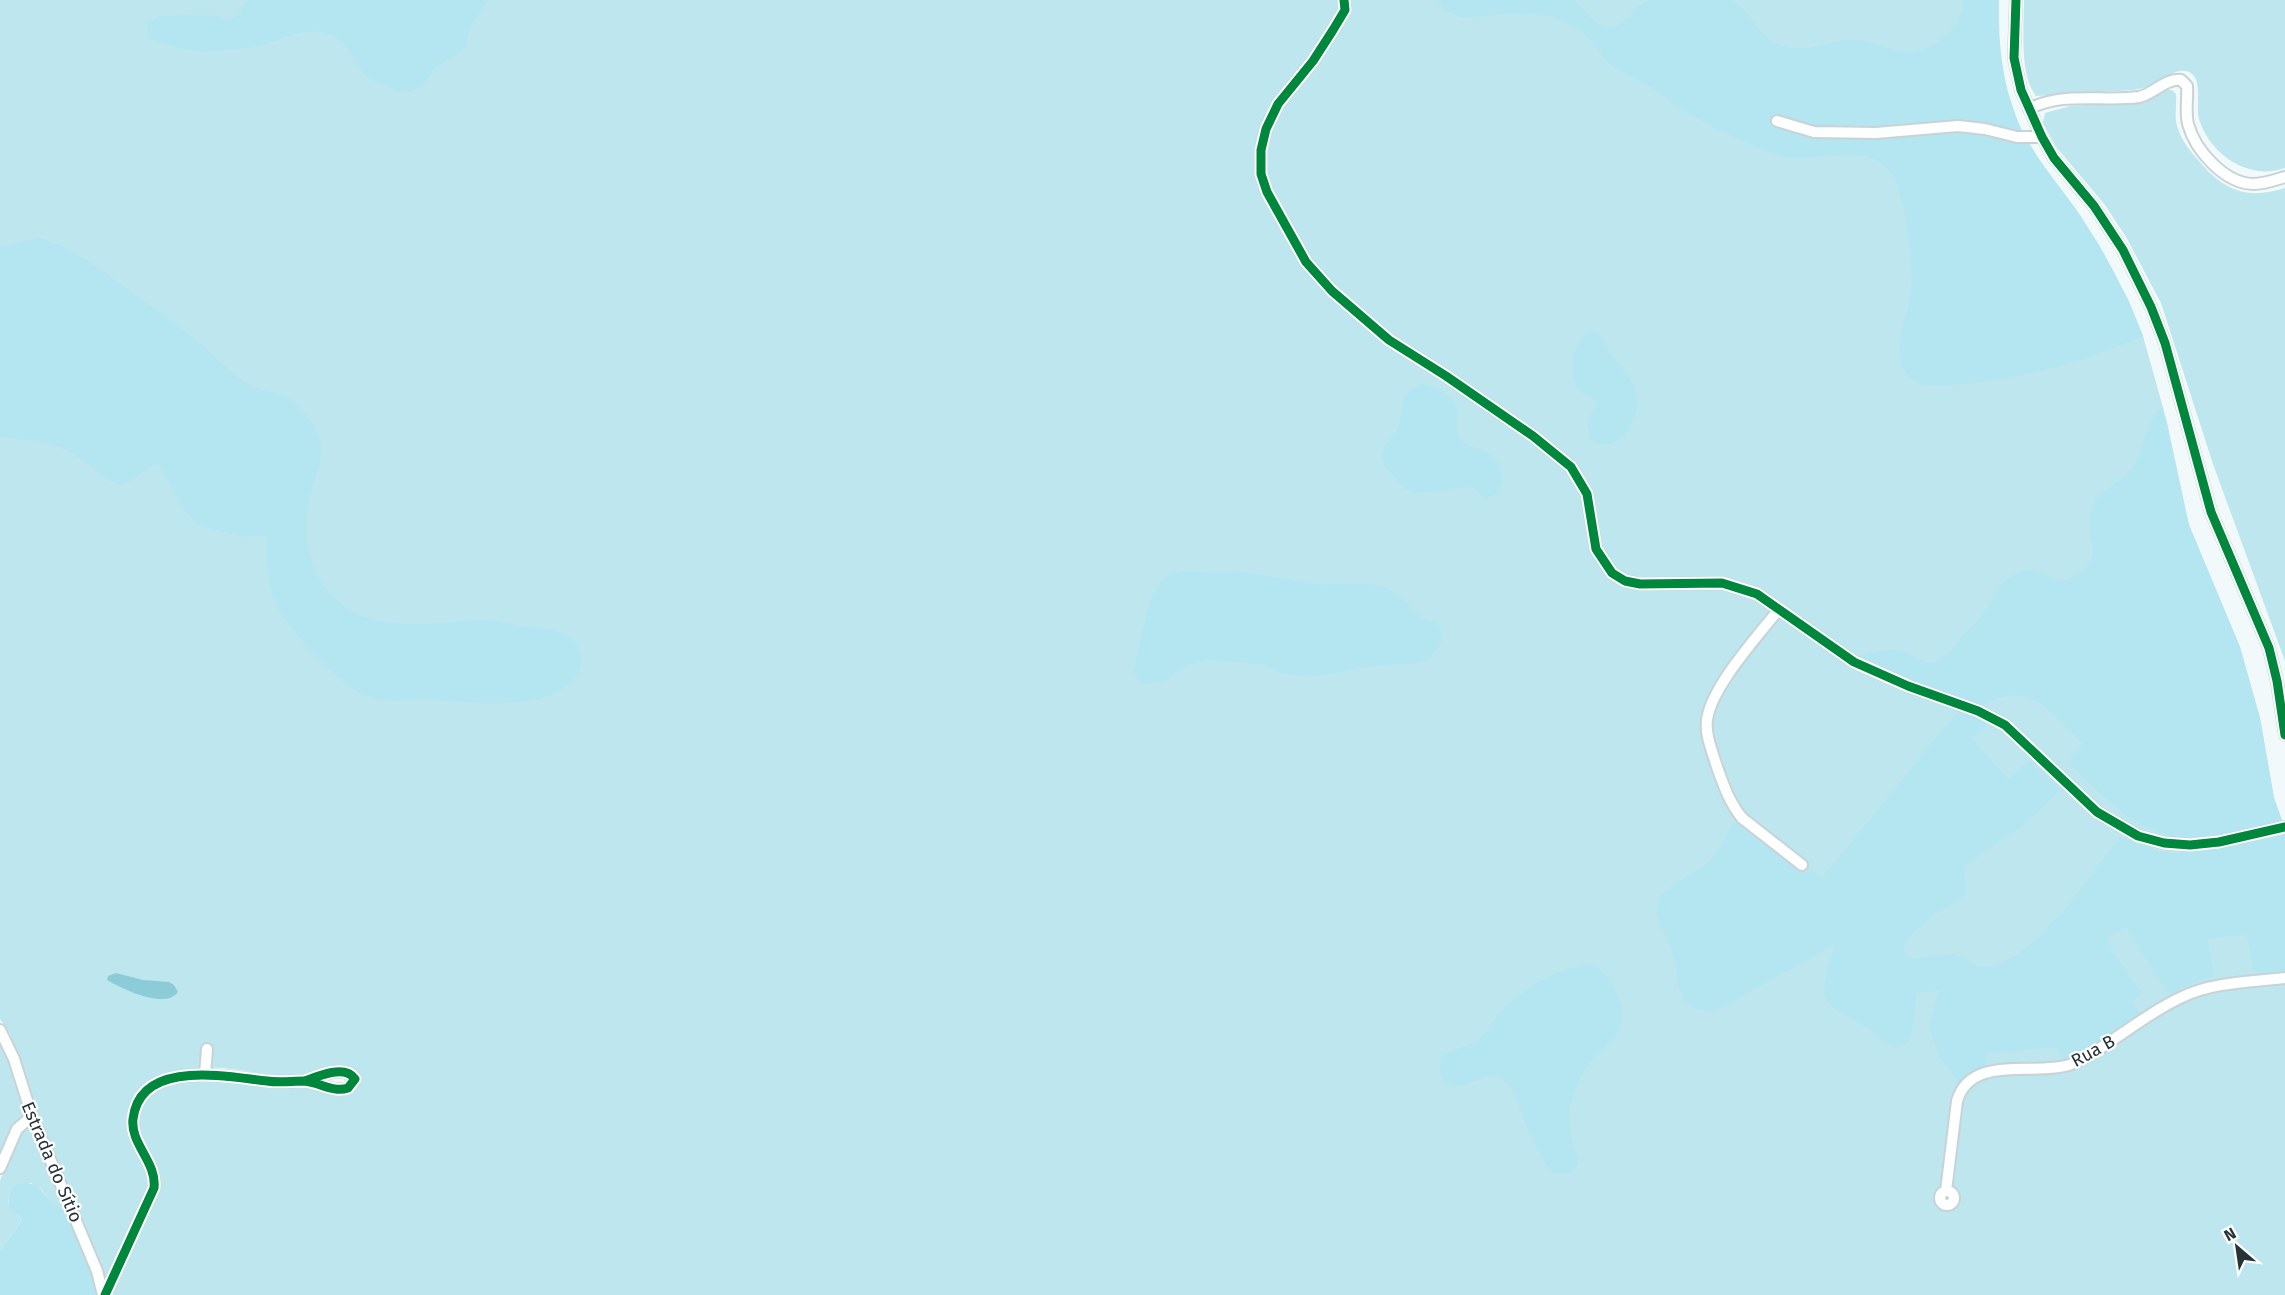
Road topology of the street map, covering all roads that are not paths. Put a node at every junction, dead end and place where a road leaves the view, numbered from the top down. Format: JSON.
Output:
{"nodes":[{"id":1,"x":1344,"y":0,"type":"edge"},
{"id":2,"x":2016,"y":0,"type":"edge"},
{"id":3,"x":2029,"y":109,"type":"junction"},
{"id":4,"x":1777,"y":122,"type":"dead end"},
{"id":5,"x":2042,"y":137,"type":"junction"},
{"id":6,"x":2285,"y":177,"type":"edge"},
{"id":7,"x":1779,"y":609,"type":"junction"},
{"id":8,"x":2285,"y":735,"type":"edge"},
{"id":9,"x":2285,"y":828,"type":"edge"},
{"id":10,"x":1802,"y":865,"type":"dead end"},
{"id":11,"x":2285,"y":978,"type":"edge"},
{"id":12,"x":0,"y":1030,"type":"edge"},
{"id":13,"x":207,"y":1049,"type":"dead end"},
{"id":14,"x":205,"y":1074,"type":"junction"},
{"id":15,"x":305,"y":1081,"type":"dead end"},
{"id":16,"x":32,"y":1116,"type":"junction"},
{"id":17,"x":0,"y":1168,"type":"edge"},
{"id":18,"x":1946,"y":1191,"type":"dead end"},
{"id":19,"x":104,"y":1295,"type":"edge"}],
"edges":[{"from":1,"to":7,"type":"street"},
{"from":2,"to":3,"type":"street"},
{"from":3,"to":5,"type":"street"},
{"from":3,"to":6,"type":"street"},
{"from":4,"to":5,"type":"street"},
{"from":5,"to":8,"type":"street"},
{"from":7,"to":9,"type":"street"},
{"from":7,"to":10,"type":"street"},
{"from":11,"to":18,"type":"street","name":"Rua B"},
{"from":12,"to":16,"type":"street","name":"Estrada do Sítio"},
{"from":13,"to":14,"type":"street"},
{"from":14,"to":15,"type":"street"},
{"from":14,"to":19,"type":"street"},
{"from":16,"to":17,"type":"street"},
{"from":16,"to":19,"type":"street","name":"Estrada do Sítio"}]}
